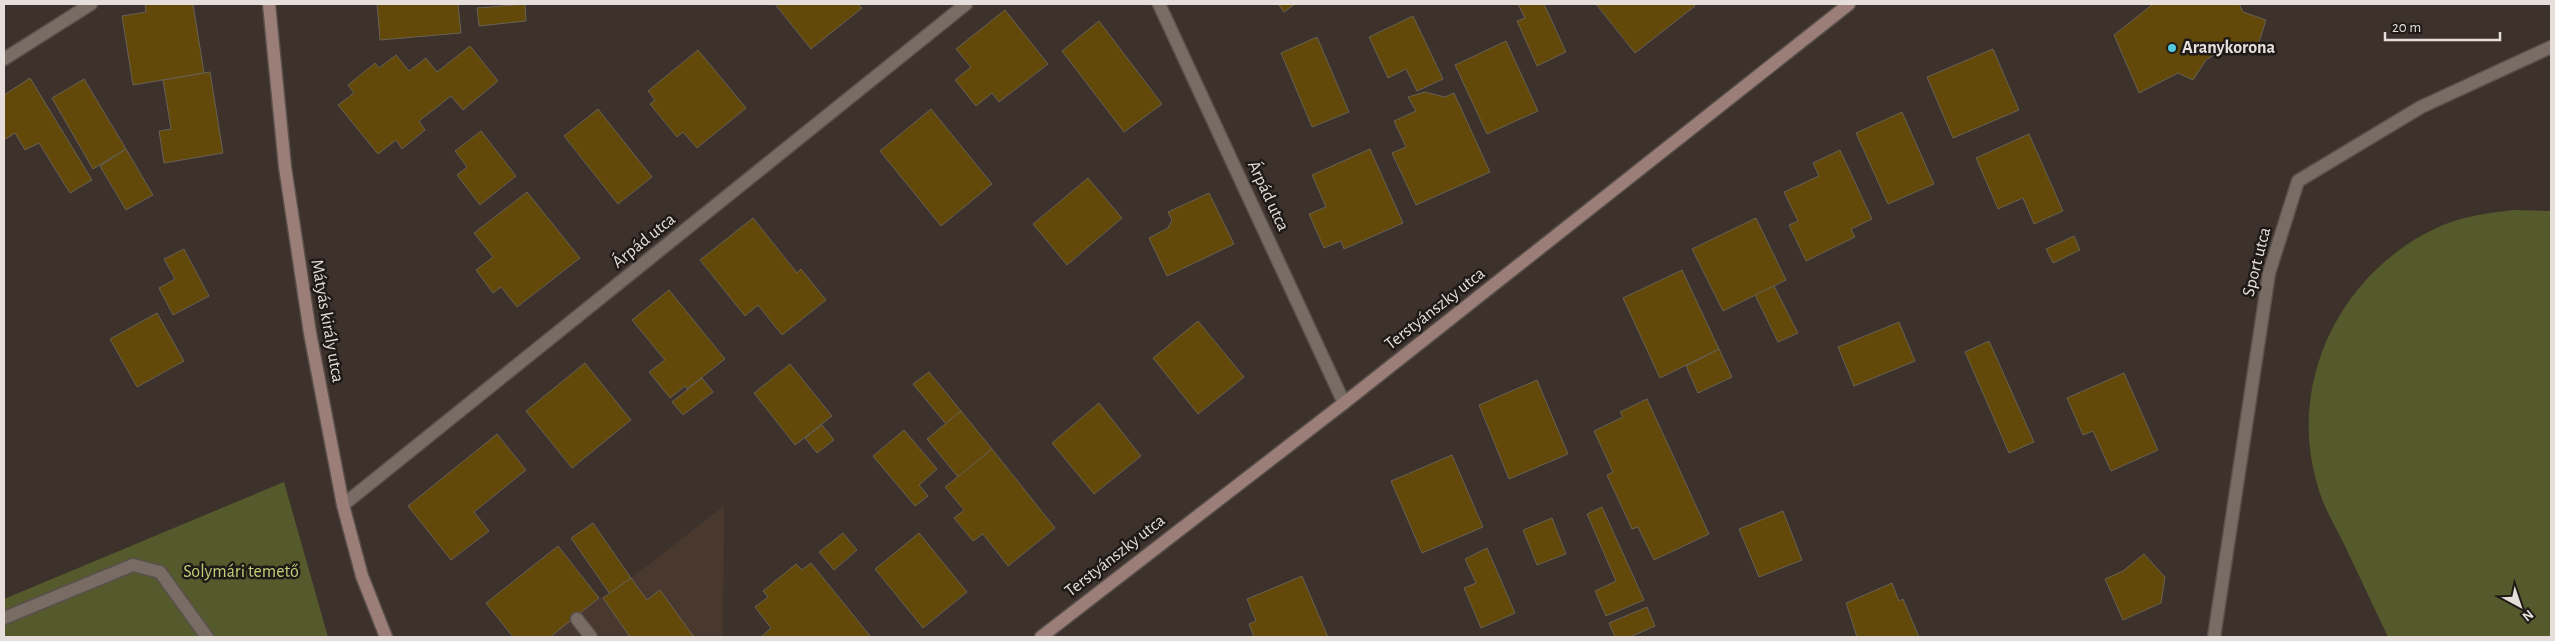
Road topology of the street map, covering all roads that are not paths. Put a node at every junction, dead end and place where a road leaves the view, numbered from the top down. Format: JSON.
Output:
{"nodes":[{"id":1,"x":91,"y":4,"type":"edge"},
{"id":2,"x":269,"y":4,"type":"edge"},
{"id":3,"x":966,"y":4,"type":"edge"},
{"id":4,"x":1160,"y":4,"type":"edge"},
{"id":5,"x":1849,"y":4,"type":"edge"},
{"id":6,"x":2551,"y":47,"type":"edge"},
{"id":7,"x":4,"y":59,"type":"edge"},
{"id":8,"x":1344,"y":403,"type":"junction"},
{"id":9,"x":343,"y":505,"type":"junction"},
{"id":10,"x":4,"y":618,"type":"edge"},
{"id":11,"x":577,"y":620,"type":"dead end"},
{"id":12,"x":207,"y":637,"type":"edge"},
{"id":13,"x":386,"y":637,"type":"edge"},
{"id":14,"x":591,"y":637,"type":"edge"},
{"id":15,"x":1041,"y":637,"type":"edge"},
{"id":16,"x":2214,"y":637,"type":"edge"}],
"edges":[{"from":1,"to":7,"type":"street"},
{"from":2,"to":9,"type":"main road","name":"Mátyás király utca"},
{"from":3,"to":9,"type":"street","name":"Árpád utca"},
{"from":4,"to":8,"type":"street","name":"Árpád utca"},
{"from":5,"to":8,"type":"main road","name":"Terstyánszky utca"},
{"from":6,"to":16,"type":"street","name":"Sport utca"},
{"from":8,"to":15,"type":"main road","name":"Terstyánszky utca"},
{"from":9,"to":13,"type":"main road","name":"Mátyás király utca"},
{"from":10,"to":12,"type":"street"},
{"from":11,"to":14,"type":"street"}]}
